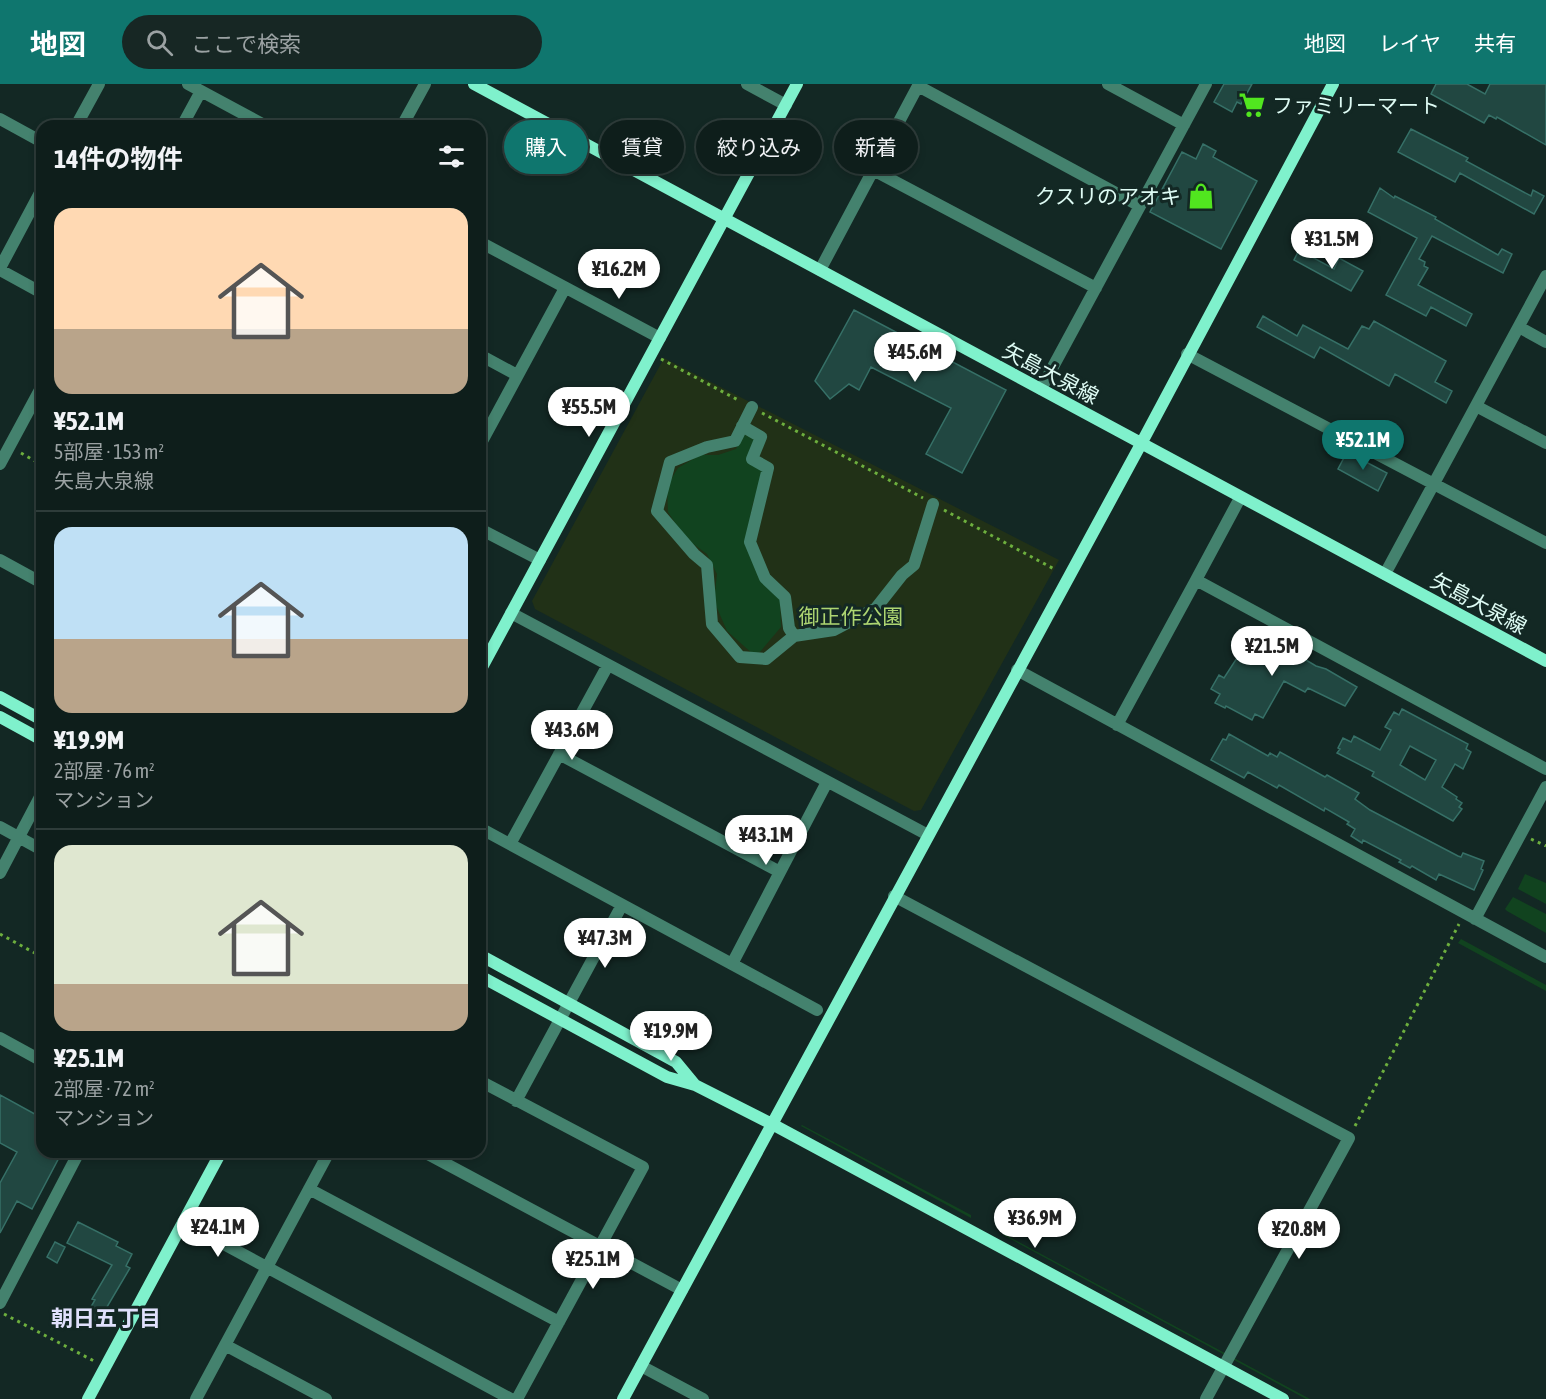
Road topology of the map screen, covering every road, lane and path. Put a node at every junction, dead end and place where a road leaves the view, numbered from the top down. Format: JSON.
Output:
{"nodes":[{"id":1,"x":99,"y":84,"type":"edge"},
{"id":2,"x":188,"y":84,"type":"edge"},
{"id":3,"x":425,"y":84,"type":"edge"},
{"id":4,"x":474,"y":84,"type":"edge"},
{"id":5,"x":747,"y":84,"type":"edge"},
{"id":6,"x":797,"y":84,"type":"edge"},
{"id":7,"x":1108,"y":84,"type":"edge"},
{"id":8,"x":1206,"y":84,"type":"edge"},
{"id":9,"x":1333,"y":84,"type":"edge"},
{"id":10,"x":918,"y":85,"type":"edge"},
{"id":11,"x":201,"y":91,"type":"junction"},
{"id":12,"x":786,"y":105,"type":"junction"},
{"id":13,"x":0,"y":118,"type":"edge"},
{"id":14,"x":79,"y":120,"type":"edge"},
{"id":15,"x":185,"y":120,"type":"edge"},
{"id":16,"x":255,"y":120,"type":"edge"},
{"id":17,"x":405,"y":120,"type":"edge"},
{"id":18,"x":899,"y":120,"type":"edge"},
{"id":19,"x":1184,"y":125,"type":"junction"},
{"id":20,"x":36,"y":139,"type":"edge"},
{"id":21,"x":871,"y":174,"type":"edge"},
{"id":22,"x":881,"y":174,"type":"edge"},
{"id":23,"x":36,"y":200,"type":"edge"},
{"id":24,"x":1140,"y":206,"type":"junction"},
{"id":25,"x":724,"y":218,"type":"junction"},
{"id":26,"x":486,"y":245,"type":"edge"},
{"id":27,"x":0,"y":269,"type":"edge"},
{"id":28,"x":820,"y":270,"type":"junction"},
{"id":29,"x":1546,"y":276,"type":"edge"},
{"id":30,"x":565,"y":288,"type":"junction"},
{"id":31,"x":1096,"y":288,"type":"junction"},
{"id":32,"x":36,"y":290,"type":"edge"},
{"id":33,"x":1519,"y":327,"type":"junction"},
{"id":34,"x":660,"y":338,"type":"junction"},
{"id":35,"x":1546,"y":342,"type":"edge"},
{"id":36,"x":651,"y":354,"type":"junction"},
{"id":37,"x":1187,"y":354,"type":"junction"},
{"id":38,"x":486,"y":358,"type":"edge"},
{"id":39,"x":518,"y":375,"type":"junction"},
{"id":40,"x":1041,"y":389,"type":"junction"},
{"id":41,"x":36,"y":397,"type":"edge"},
{"id":42,"x":1476,"y":405,"type":"junction"},
{"id":43,"x":752,"y":407,"type":"junction"},
{"id":44,"x":742,"y":426,"type":"junction"},
{"id":45,"x":486,"y":434,"type":"edge"},
{"id":46,"x":1546,"y":443,"type":"edge"},
{"id":47,"x":1141,"y":444,"type":"junction"},
{"id":48,"x":9,"y":447,"type":"junction"},
{"id":49,"x":36,"y":462,"type":"edge"},
{"id":50,"x":0,"y":464,"type":"edge"},
{"id":51,"x":1434,"y":483,"type":"junction"},
{"id":52,"x":1240,"y":498,"type":"junction"},
{"id":53,"x":933,"y":504,"type":"junction"},
{"id":54,"x":486,"y":532,"type":"edge"},
{"id":55,"x":1546,"y":543,"type":"edge"},
{"id":56,"x":0,"y":560,"type":"edge"},
{"id":57,"x":540,"y":561,"type":"junction"},
{"id":58,"x":1056,"y":570,"type":"dead end"},
{"id":59,"x":1385,"y":574,"type":"junction"},
{"id":60,"x":36,"y":580,"type":"edge"},
{"id":61,"x":1196,"y":580,"type":"junction"},
{"id":62,"x":511,"y":613,"type":"junction"},
{"id":63,"x":794,"y":636,"type":"junction"},
{"id":64,"x":486,"y":660,"type":"edge"},
{"id":65,"x":1546,"y":661,"type":"edge"},
{"id":66,"x":608,"y":665,"type":"junction"},
{"id":67,"x":1017,"y":670,"type":"junction"},
{"id":68,"x":0,"y":697,"type":"edge"},
{"id":69,"x":0,"y":717,"type":"edge"},
{"id":70,"x":36,"y":717,"type":"edge"},
{"id":71,"x":1117,"y":724,"type":"junction"},
{"id":72,"x":36,"y":737,"type":"edge"},
{"id":73,"x":558,"y":754,"type":"junction"},
{"id":74,"x":1546,"y":769,"type":"edge"},
{"id":75,"x":827,"y":782,"type":"junction"},
{"id":76,"x":1546,"y":787,"type":"edge"},
{"id":77,"x":36,"y":805,"type":"edge"},
{"id":78,"x":0,"y":827,"type":"edge"},
{"id":79,"x":486,"y":831,"type":"edge"},
{"id":80,"x":928,"y":835,"type":"junction"},
{"id":81,"x":19,"y":837,"type":"junction"},
{"id":82,"x":1529,"y":838,"type":"dead end"},
{"id":83,"x":510,"y":844,"type":"junction"},
{"id":84,"x":1546,"y":846,"type":"edge"},
{"id":85,"x":36,"y":847,"type":"edge"},
{"id":86,"x":780,"y":872,"type":"junction"},
{"id":87,"x":0,"y":873,"type":"edge"},
{"id":88,"x":894,"y":896,"type":"junction"},
{"id":89,"x":622,"y":905,"type":"junction"},
{"id":90,"x":1470,"y":917,"type":"junction"},
{"id":91,"x":0,"y":934,"type":"edge"},
{"id":92,"x":36,"y":954,"type":"edge"},
{"id":93,"x":1546,"y":957,"type":"edge"},
{"id":94,"x":486,"y":958,"type":"edge"},
{"id":95,"x":732,"y":964,"type":"junction"},
{"id":96,"x":486,"y":979,"type":"edge"},
{"id":97,"x":569,"y":1003,"type":"junction"},
{"id":98,"x":817,"y":1010,"type":"dead end"},
{"id":99,"x":560,"y":1019,"type":"junction"},
{"id":100,"x":0,"y":1038,"type":"edge"},
{"id":101,"x":36,"y":1058,"type":"edge"},
{"id":102,"x":486,"y":1084,"type":"edge"},
{"id":103,"x":695,"y":1085,"type":"junction"},
{"id":104,"x":516,"y":1101,"type":"junction"},
{"id":105,"x":771,"y":1124,"type":"junction"},
{"id":106,"x":1349,"y":1138,"type":"junction"},
{"id":107,"x":76,"y":1158,"type":"edge"},
{"id":108,"x":215,"y":1158,"type":"edge"},
{"id":109,"x":326,"y":1158,"type":"edge"},
{"id":110,"x":435,"y":1158,"type":"edge"},
{"id":111,"x":309,"y":1188,"type":"junction"},
{"id":112,"x":183,"y":1222,"type":"junction"},
{"id":113,"x":600,"y":1246,"type":"junction"},
{"id":114,"x":267,"y":1268,"type":"junction"},
{"id":115,"x":682,"y":1290,"type":"junction"},
{"id":116,"x":0,"y":1303,"type":"edge"},
{"id":117,"x":0,"y":1311,"type":"edge"},
{"id":118,"x":558,"y":1322,"type":"junction"},
{"id":119,"x":225,"y":1345,"type":"junction"},
{"id":120,"x":641,"y":1366,"type":"junction"},
{"id":121,"x":104,"y":1367,"type":"junction"},
{"id":122,"x":1224,"y":1367,"type":"junction"},
{"id":123,"x":88,"y":1399,"type":"edge"},
{"id":124,"x":196,"y":1399,"type":"edge"},
{"id":125,"x":326,"y":1399,"type":"edge"},
{"id":126,"x":511,"y":1399,"type":"edge"},
{"id":127,"x":517,"y":1399,"type":"edge"},
{"id":128,"x":623,"y":1399,"type":"edge"},
{"id":129,"x":703,"y":1399,"type":"edge"},
{"id":130,"x":1206,"y":1399,"type":"edge"},
{"id":131,"x":1284,"y":1399,"type":"edge"}],
"edges":[{"from":1,"to":14,"type":"street"},
{"from":2,"to":11,"type":"street"},
{"from":3,"to":17,"type":"street"},
{"from":4,"to":25,"type":"street","name":"矢島大泉線"},
{"from":5,"to":12,"type":"street"},
{"from":6,"to":12,"type":"street"},
{"from":7,"to":19,"type":"street"},
{"from":8,"to":19,"type":"street"},
{"from":9,"to":37,"type":"street"},
{"from":10,"to":18,"type":"street"},
{"from":10,"to":24,"type":"street"},
{"from":11,"to":15,"type":"street"},
{"from":11,"to":16,"type":"street"},
{"from":12,"to":25,"type":"street"},
{"from":13,"to":20,"type":"street"},
{"from":19,"to":24,"type":"street"},
{"from":21,"to":28,"type":"street"},
{"from":22,"to":31,"type":"street"},
{"from":23,"to":27,"type":"street"},
{"from":24,"to":31,"type":"street"},
{"from":25,"to":28,"type":"street","name":"矢島大泉線"},
{"from":25,"to":34,"type":"street"},
{"from":26,"to":30,"type":"street"},
{"from":27,"to":32,"type":"street"},
{"from":28,"to":40,"type":"street","name":"矢島大泉線"},
{"from":29,"to":33,"type":"street"},
{"from":30,"to":34,"type":"street"},
{"from":30,"to":39,"type":"street"},
{"from":31,"to":40,"type":"street"},
{"from":33,"to":35,"type":"street"},
{"from":33,"to":42,"type":"street"},
{"from":34,"to":36,"type":"street"},
{"from":36,"to":43,"type":"path"},
{"from":36,"to":57,"type":"street"},
{"from":37,"to":47,"type":"street"},
{"from":37,"to":51,"type":"street"},
{"from":38,"to":39,"type":"street"},
{"from":39,"to":45,"type":"street"},
{"from":40,"to":47,"type":"street","name":"矢島大泉線"},
{"from":41,"to":48,"type":"street"},
{"from":42,"to":46,"type":"street"},
{"from":42,"to":51,"type":"street"},
{"from":43,"to":44,"type":"street"},
{"from":43,"to":53,"type":"path"},
{"from":44,"to":63,"type":"street"},
{"from":44,"to":63,"type":"street"},
{"from":47,"to":52,"type":"street","name":"矢島大泉線"},
{"from":47,"to":67,"type":"street"},
{"from":48,"to":49,"type":"path"},
{"from":48,"to":50,"type":"street"},
{"from":51,"to":55,"type":"street"},
{"from":51,"to":59,"type":"street"},
{"from":52,"to":59,"type":"street","name":"矢島大泉線"},
{"from":52,"to":61,"type":"street"},
{"from":53,"to":58,"type":"path"},
{"from":53,"to":63,"type":"street"},
{"from":54,"to":57,"type":"street"},
{"from":56,"to":60,"type":"street"},
{"from":57,"to":62,"type":"street"},
{"from":59,"to":65,"type":"street","name":"矢島大泉線"},
{"from":61,"to":71,"type":"street"},
{"from":61,"to":74,"type":"street"},
{"from":62,"to":64,"type":"street"},
{"from":62,"to":66,"type":"street"},
{"from":66,"to":73,"type":"street"},
{"from":66,"to":75,"type":"street"},
{"from":67,"to":71,"type":"street"},
{"from":67,"to":80,"type":"street"},
{"from":68,"to":70,"type":"street"},
{"from":69,"to":72,"type":"street"},
{"from":71,"to":90,"type":"street"},
{"from":73,"to":83,"type":"street"},
{"from":73,"to":86,"type":"street"},
{"from":75,"to":80,"type":"street"},
{"from":75,"to":86,"type":"street"},
{"from":76,"to":90,"type":"street"},
{"from":77,"to":81,"type":"street"},
{"from":78,"to":81,"type":"street"},
{"from":79,"to":83,"type":"street"},
{"from":80,"to":88,"type":"street"},
{"from":81,"to":85,"type":"street"},
{"from":81,"to":87,"type":"street"},
{"from":82,"to":84,"type":"path"},
{"from":83,"to":89,"type":"street"},
{"from":86,"to":95,"type":"street"},
{"from":88,"to":105,"type":"street"},
{"from":88,"to":106,"type":"street"},
{"from":89,"to":95,"type":"street"},
{"from":89,"to":97,"type":"street"},
{"from":90,"to":93,"type":"street"},
{"from":90,"to":106,"type":"path"},
{"from":91,"to":92,"type":"path"},
{"from":94,"to":97,"type":"street"},
{"from":95,"to":98,"type":"street"},
{"from":96,"to":99,"type":"street"},
{"from":97,"to":99,"type":"street"},
{"from":97,"to":103,"type":"street"},
{"from":99,"to":103,"type":"street"},
{"from":99,"to":104,"type":"street"},
{"from":100,"to":101,"type":"street"},
{"from":102,"to":104,"type":"street"},
{"from":103,"to":105,"type":"street"},
{"from":104,"to":113,"type":"street"},
{"from":105,"to":115,"type":"street"},
{"from":105,"to":122,"type":"street"},
{"from":106,"to":122,"type":"street"},
{"from":107,"to":116,"type":"street"},
{"from":108,"to":112,"type":"street"},
{"from":109,"to":111,"type":"street"},
{"from":110,"to":113,"type":"street"},
{"from":111,"to":114,"type":"street"},
{"from":111,"to":118,"type":"street"},
{"from":112,"to":114,"type":"street"},
{"from":112,"to":121,"type":"street"},
{"from":113,"to":115,"type":"street"},
{"from":113,"to":118,"type":"street"},
{"from":114,"to":119,"type":"street"},
{"from":114,"to":126,"type":"street"},
{"from":115,"to":120,"type":"street"},
{"from":117,"to":121,"type":"path"},
{"from":118,"to":127,"type":"street"},
{"from":119,"to":124,"type":"street"},
{"from":119,"to":125,"type":"street"},
{"from":120,"to":128,"type":"street"},
{"from":120,"to":129,"type":"street"},
{"from":121,"to":123,"type":"street"},
{"from":122,"to":130,"type":"street"},
{"from":122,"to":131,"type":"street"}]}
